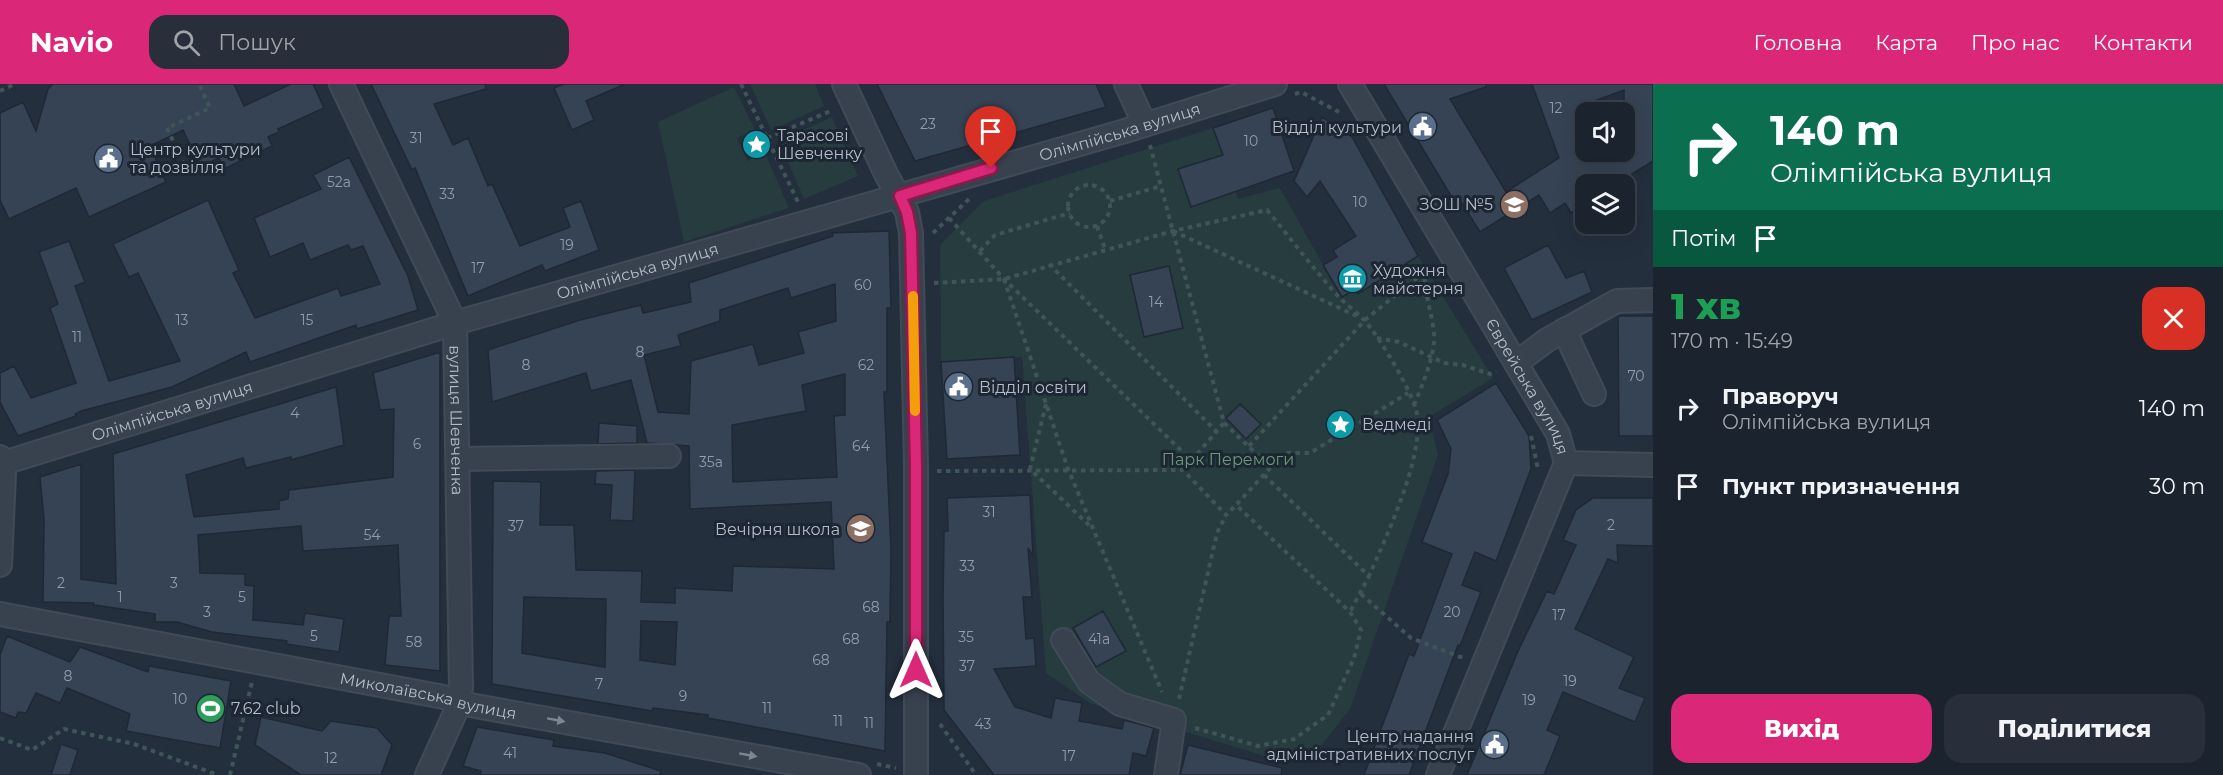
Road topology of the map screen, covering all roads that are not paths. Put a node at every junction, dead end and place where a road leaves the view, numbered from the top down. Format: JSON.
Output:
{"nodes":[{"id":1,"x":341,"y":84,"type":"edge"},
{"id":2,"x":1126,"y":84,"type":"edge"},
{"id":3,"x":1350,"y":84,"type":"edge"},
{"id":4,"x":1238,"y":90,"type":"edge"},
{"id":5,"x":1283,"y":90,"type":"edge"},
{"id":6,"x":839,"y":92,"type":"edge"},
{"id":7,"x":1146,"y":133,"type":"junction"},
{"id":8,"x":900,"y":196,"type":"junction"},
{"id":9,"x":1653,"y":300,"type":"edge"},
{"id":10,"x":455,"y":323,"type":"junction"},
{"id":11,"x":1564,"y":330,"type":"junction"},
{"id":12,"x":1505,"y":371,"type":"junction"},
{"id":13,"x":1594,"y":394,"type":"dead end"},
{"id":14,"x":669,"y":456,"type":"dead end"},
{"id":15,"x":458,"y":459,"type":"junction"},
{"id":16,"x":1,"y":462,"type":"edge"},
{"id":17,"x":1566,"y":463,"type":"junction"},
{"id":18,"x":1653,"y":465,"type":"edge"},
{"id":19,"x":0,"y":565,"type":"edge"},
{"id":20,"x":0,"y":614,"type":"edge"},
{"id":21,"x":1063,"y":640,"type":"dead end"},
{"id":22,"x":458,"y":701,"type":"junction"},
{"id":23,"x":427,"y":775,"type":"edge"},
{"id":24,"x":859,"y":775,"type":"edge"},
{"id":25,"x":916,"y":775,"type":"edge"},
{"id":26,"x":1166,"y":775,"type":"edge"},
{"id":27,"x":1438,"y":775,"type":"edge"}],
"edges":[{"from":1,"to":10,"type":"street","name":"вулиця Шевченка"},
{"from":2,"to":7,"type":"street"},
{"from":3,"to":12,"type":"street","name":"Єврейська вулиця"},
{"from":4,"to":5,"type":"street","name":"Олімпійська вулиця"},
{"from":4,"to":7,"type":"street","name":"Олімпійська вулиця"},
{"from":6,"to":8,"type":"street"},
{"from":7,"to":8,"type":"street","name":"Олімпійська вулиця"},
{"from":8,"to":10,"type":"street","name":"Олімпійська вулиця"},
{"from":8,"to":25,"type":"street"},
{"from":9,"to":11,"type":"street"},
{"from":10,"to":15,"type":"street","name":"вулиця Шевченка"},
{"from":10,"to":16,"type":"street","name":"Олімпійська вулиця"},
{"from":11,"to":12,"type":"street"},
{"from":11,"to":13,"type":"street"},
{"from":12,"to":17,"type":"street","name":"Єврейська вулиця"},
{"from":14,"to":15,"type":"street"},
{"from":15,"to":22,"type":"street","name":"вулиця Шевченка"},
{"from":16,"to":19,"type":"street"},
{"from":17,"to":18,"type":"street"},
{"from":17,"to":27,"type":"street","name":"Єврейська вулиця"},
{"from":20,"to":22,"type":"street","name":"Миколаївська вулиця"},
{"from":21,"to":26,"type":"street"},
{"from":22,"to":23,"type":"street","name":"вулиця Шевченка"},
{"from":22,"to":24,"type":"street","name":"Миколаївська вулиця","one_way":true}]}
